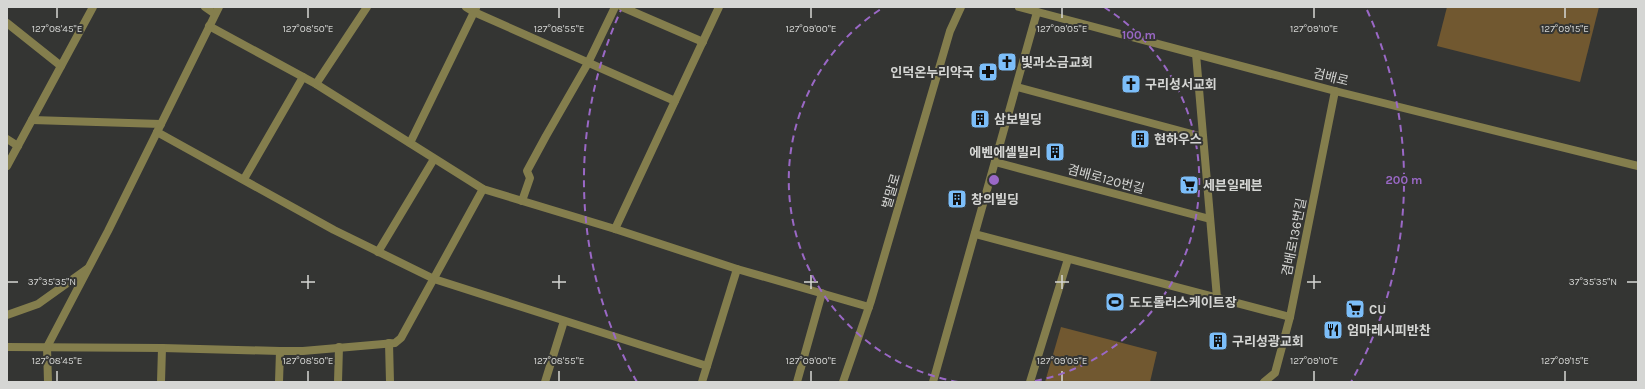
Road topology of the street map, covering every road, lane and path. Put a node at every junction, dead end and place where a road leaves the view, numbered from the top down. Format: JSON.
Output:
{"nodes":[{"id":1,"x":93,"y":7,"type":"edge"},
{"id":2,"x":205,"y":7,"type":"edge"},
{"id":3,"x":367,"y":7,"type":"edge"},
{"id":4,"x":466,"y":7,"type":"edge"},
{"id":5,"x":615,"y":7,"type":"edge"},
{"id":6,"x":622,"y":7,"type":"edge"},
{"id":7,"x":719,"y":7,"type":"edge"},
{"id":8,"x":961,"y":7,"type":"edge"},
{"id":9,"x":1018,"y":7,"type":"edge"},
{"id":10,"x":475,"y":10,"type":"edge"},
{"id":11,"x":217,"y":11,"type":"edge"},
{"id":12,"x":1037,"y":12,"type":"junction"},
{"id":13,"x":7,"y":23,"type":"edge"},
{"id":14,"x":209,"y":26,"type":"junction"},
{"id":15,"x":703,"y":42,"type":"junction"},
{"id":16,"x":1196,"y":54,"type":"junction"},
{"id":17,"x":588,"y":63,"type":"junction"},
{"id":18,"x":61,"y":66,"type":"junction"},
{"id":19,"x":303,"y":77,"type":"junction"},
{"id":20,"x":316,"y":84,"type":"junction"},
{"id":21,"x":1017,"y":86,"type":"junction"},
{"id":22,"x":1335,"y":91,"type":"junction"},
{"id":23,"x":675,"y":101,"type":"junction"},
{"id":24,"x":32,"y":120,"type":"junction"},
{"id":25,"x":159,"y":128,"type":"junction"},
{"id":26,"x":1203,"y":137,"type":"junction"},
{"id":27,"x":7,"y":139,"type":"edge"},
{"id":28,"x":410,"y":143,"type":"junction"},
{"id":29,"x":18,"y":146,"type":"junction"},
{"id":30,"x":434,"y":159,"type":"junction"},
{"id":31,"x":996,"y":162,"type":"junction"},
{"id":32,"x":7,"y":166,"type":"edge"},
{"id":33,"x":1638,"y":166,"type":"edge"},
{"id":34,"x":244,"y":179,"type":"junction"},
{"id":35,"x":484,"y":189,"type":"junction"},
{"id":36,"x":522,"y":201,"type":"junction"},
{"id":37,"x":1210,"y":219,"type":"junction"},
{"id":38,"x":615,"y":229,"type":"junction"},
{"id":39,"x":975,"y":234,"type":"junction"},
{"id":40,"x":378,"y":252,"type":"junction"},
{"id":41,"x":1068,"y":259,"type":"junction"},
{"id":42,"x":88,"y":268,"type":"junction"},
{"id":43,"x":737,"y":269,"type":"junction"},
{"id":44,"x":434,"y":279,"type":"junction"},
{"id":45,"x":822,"y":293,"type":"junction"},
{"id":46,"x":1217,"y":298,"type":"junction"},
{"id":47,"x":869,"y":307,"type":"junction"},
{"id":48,"x":7,"y":315,"type":"edge"},
{"id":49,"x":1290,"y":317,"type":"junction"},
{"id":50,"x":564,"y":321,"type":"junction"},
{"id":51,"x":389,"y":343,"type":"junction"},
{"id":52,"x":7,"y":347,"type":"edge"},
{"id":53,"x":47,"y":348,"type":"junction"},
{"id":54,"x":162,"y":348,"type":"junction"},
{"id":55,"x":339,"y":348,"type":"junction"},
{"id":56,"x":280,"y":351,"type":"junction"},
{"id":57,"x":707,"y":366,"type":"junction"},
{"id":58,"x":48,"y":382,"type":"edge"},
{"id":59,"x":161,"y":382,"type":"edge"},
{"id":60,"x":279,"y":382,"type":"edge"},
{"id":61,"x":338,"y":382,"type":"edge"},
{"id":62,"x":390,"y":382,"type":"edge"},
{"id":63,"x":545,"y":382,"type":"edge"},
{"id":64,"x":702,"y":382,"type":"edge"},
{"id":65,"x":797,"y":382,"type":"edge"},
{"id":66,"x":843,"y":382,"type":"edge"},
{"id":67,"x":933,"y":382,"type":"edge"},
{"id":68,"x":1030,"y":382,"type":"edge"},
{"id":69,"x":1264,"y":382,"type":"edge"}],
"edges":[{"from":1,"to":18,"type":"street"},
{"from":2,"to":11,"type":"street"},
{"from":3,"to":20,"type":"street"},
{"from":4,"to":10,"type":"street"},
{"from":5,"to":17,"type":"street"},
{"from":6,"to":15,"type":"street"},
{"from":7,"to":15,"type":"street"},
{"from":8,"to":47,"type":"street","name":"벌말로"},
{"from":9,"to":12,"type":"street","name":"검배로"},
{"from":10,"to":17,"type":"street"},
{"from":10,"to":28,"type":"street"},
{"from":11,"to":14,"type":"street"},
{"from":12,"to":16,"type":"street","name":"검배로"},
{"from":12,"to":21,"type":"street"},
{"from":13,"to":18,"type":"street"},
{"from":14,"to":19,"type":"street"},
{"from":14,"to":25,"type":"street"},
{"from":15,"to":23,"type":"street"},
{"from":16,"to":22,"type":"street","name":"검배로"},
{"from":16,"to":26,"type":"street"},
{"from":17,"to":23,"type":"street"},
{"from":17,"to":36,"type":"street"},
{"from":18,"to":24,"type":"street"},
{"from":19,"to":20,"type":"street"},
{"from":19,"to":34,"type":"street"},
{"from":20,"to":28,"type":"street"},
{"from":21,"to":26,"type":"street"},
{"from":21,"to":31,"type":"street"},
{"from":22,"to":33,"type":"street","name":"검배로"},
{"from":22,"to":49,"type":"street","name":"겸배로136번길"},
{"from":23,"to":38,"type":"street"},
{"from":24,"to":25,"type":"street"},
{"from":24,"to":29,"type":"street"},
{"from":25,"to":34,"type":"street"},
{"from":25,"to":42,"type":"street"},
{"from":26,"to":37,"type":"street"},
{"from":27,"to":29,"type":"street"},
{"from":28,"to":30,"type":"street"},
{"from":29,"to":32,"type":"street"},
{"from":30,"to":35,"type":"street"},
{"from":30,"to":40,"type":"street"},
{"from":31,"to":37,"type":"street","name":"겸배로120번길"},
{"from":31,"to":39,"type":"street"},
{"from":34,"to":40,"type":"street"},
{"from":35,"to":36,"type":"street"},
{"from":35,"to":44,"type":"street"},
{"from":36,"to":38,"type":"street"},
{"from":37,"to":46,"type":"street"},
{"from":38,"to":43,"type":"street"},
{"from":39,"to":41,"type":"street"},
{"from":39,"to":67,"type":"street"},
{"from":40,"to":44,"type":"street"},
{"from":41,"to":46,"type":"street"},
{"from":41,"to":68,"type":"street"},
{"from":42,"to":48,"type":"street"},
{"from":42,"to":53,"type":"street"},
{"from":43,"to":45,"type":"street"},
{"from":43,"to":57,"type":"street"},
{"from":44,"to":50,"type":"street"},
{"from":44,"to":51,"type":"street"},
{"from":45,"to":47,"type":"street"},
{"from":45,"to":65,"type":"street"},
{"from":46,"to":49,"type":"street"},
{"from":47,"to":66,"type":"street","name":"벌말로"},
{"from":49,"to":69,"type":"street","name":"겸배로136번길"},
{"from":50,"to":57,"type":"street"},
{"from":50,"to":63,"type":"street"},
{"from":51,"to":55,"type":"street"},
{"from":51,"to":62,"type":"street"},
{"from":52,"to":53,"type":"street"},
{"from":53,"to":54,"type":"street"},
{"from":53,"to":58,"type":"street"},
{"from":54,"to":56,"type":"street"},
{"from":54,"to":59,"type":"street"},
{"from":55,"to":56,"type":"street"},
{"from":55,"to":61,"type":"street"},
{"from":56,"to":60,"type":"street"},
{"from":57,"to":64,"type":"street"}]}
